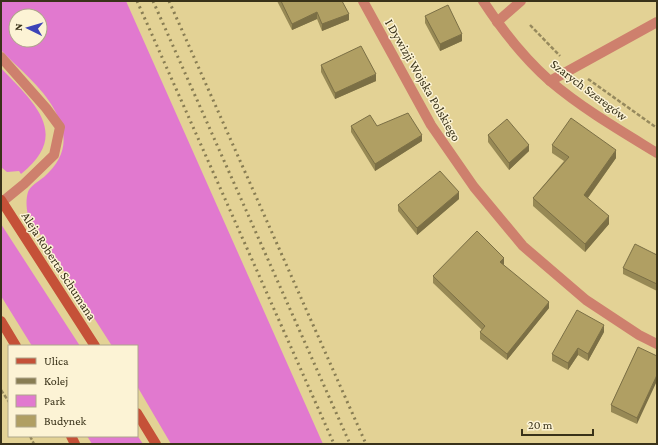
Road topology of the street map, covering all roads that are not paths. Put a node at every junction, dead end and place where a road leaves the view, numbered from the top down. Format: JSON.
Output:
{"nodes":[{"id":1,"x":363,"y":1,"type":"edge"},
{"id":2,"x":483,"y":1,"type":"edge"},
{"id":3,"x":521,"y":1,"type":"edge"},
{"id":4,"x":497,"y":22,"type":"junction"},
{"id":5,"x":657,"y":22,"type":"edge"},
{"id":6,"x":1,"y":57,"type":"edge"},
{"id":7,"x":550,"y":81,"type":"junction"},
{"id":8,"x":657,"y":153,"type":"edge"},
{"id":9,"x":2,"y":201,"type":"edge"},
{"id":10,"x":1,"y":321,"type":"edge"},
{"id":11,"x":657,"y":344,"type":"edge"},
{"id":12,"x":15,"y":345,"type":"edge"},
{"id":13,"x":94,"y":345,"type":"edge"},
{"id":14,"x":138,"y":415,"type":"edge"},
{"id":15,"x":156,"y":444,"type":"edge"}],
"edges":[{"from":1,"to":11,"type":"street","name":"I Dywizji Wojska Polskiego"},
{"from":2,"to":4,"type":"street","name":"Szarych Szeregów"},
{"from":3,"to":4,"type":"street"},
{"from":4,"to":7,"type":"street","name":"Szarych Szeregów"},
{"from":5,"to":7,"type":"street"},
{"from":6,"to":9,"type":"street"},
{"from":7,"to":8,"type":"street","name":"Szarych Szeregów"},
{"from":9,"to":13,"type":"main road","name":"Aleja Roberta Schumana"},
{"from":10,"to":12,"type":"main road"},
{"from":14,"to":15,"type":"main road"}]}
